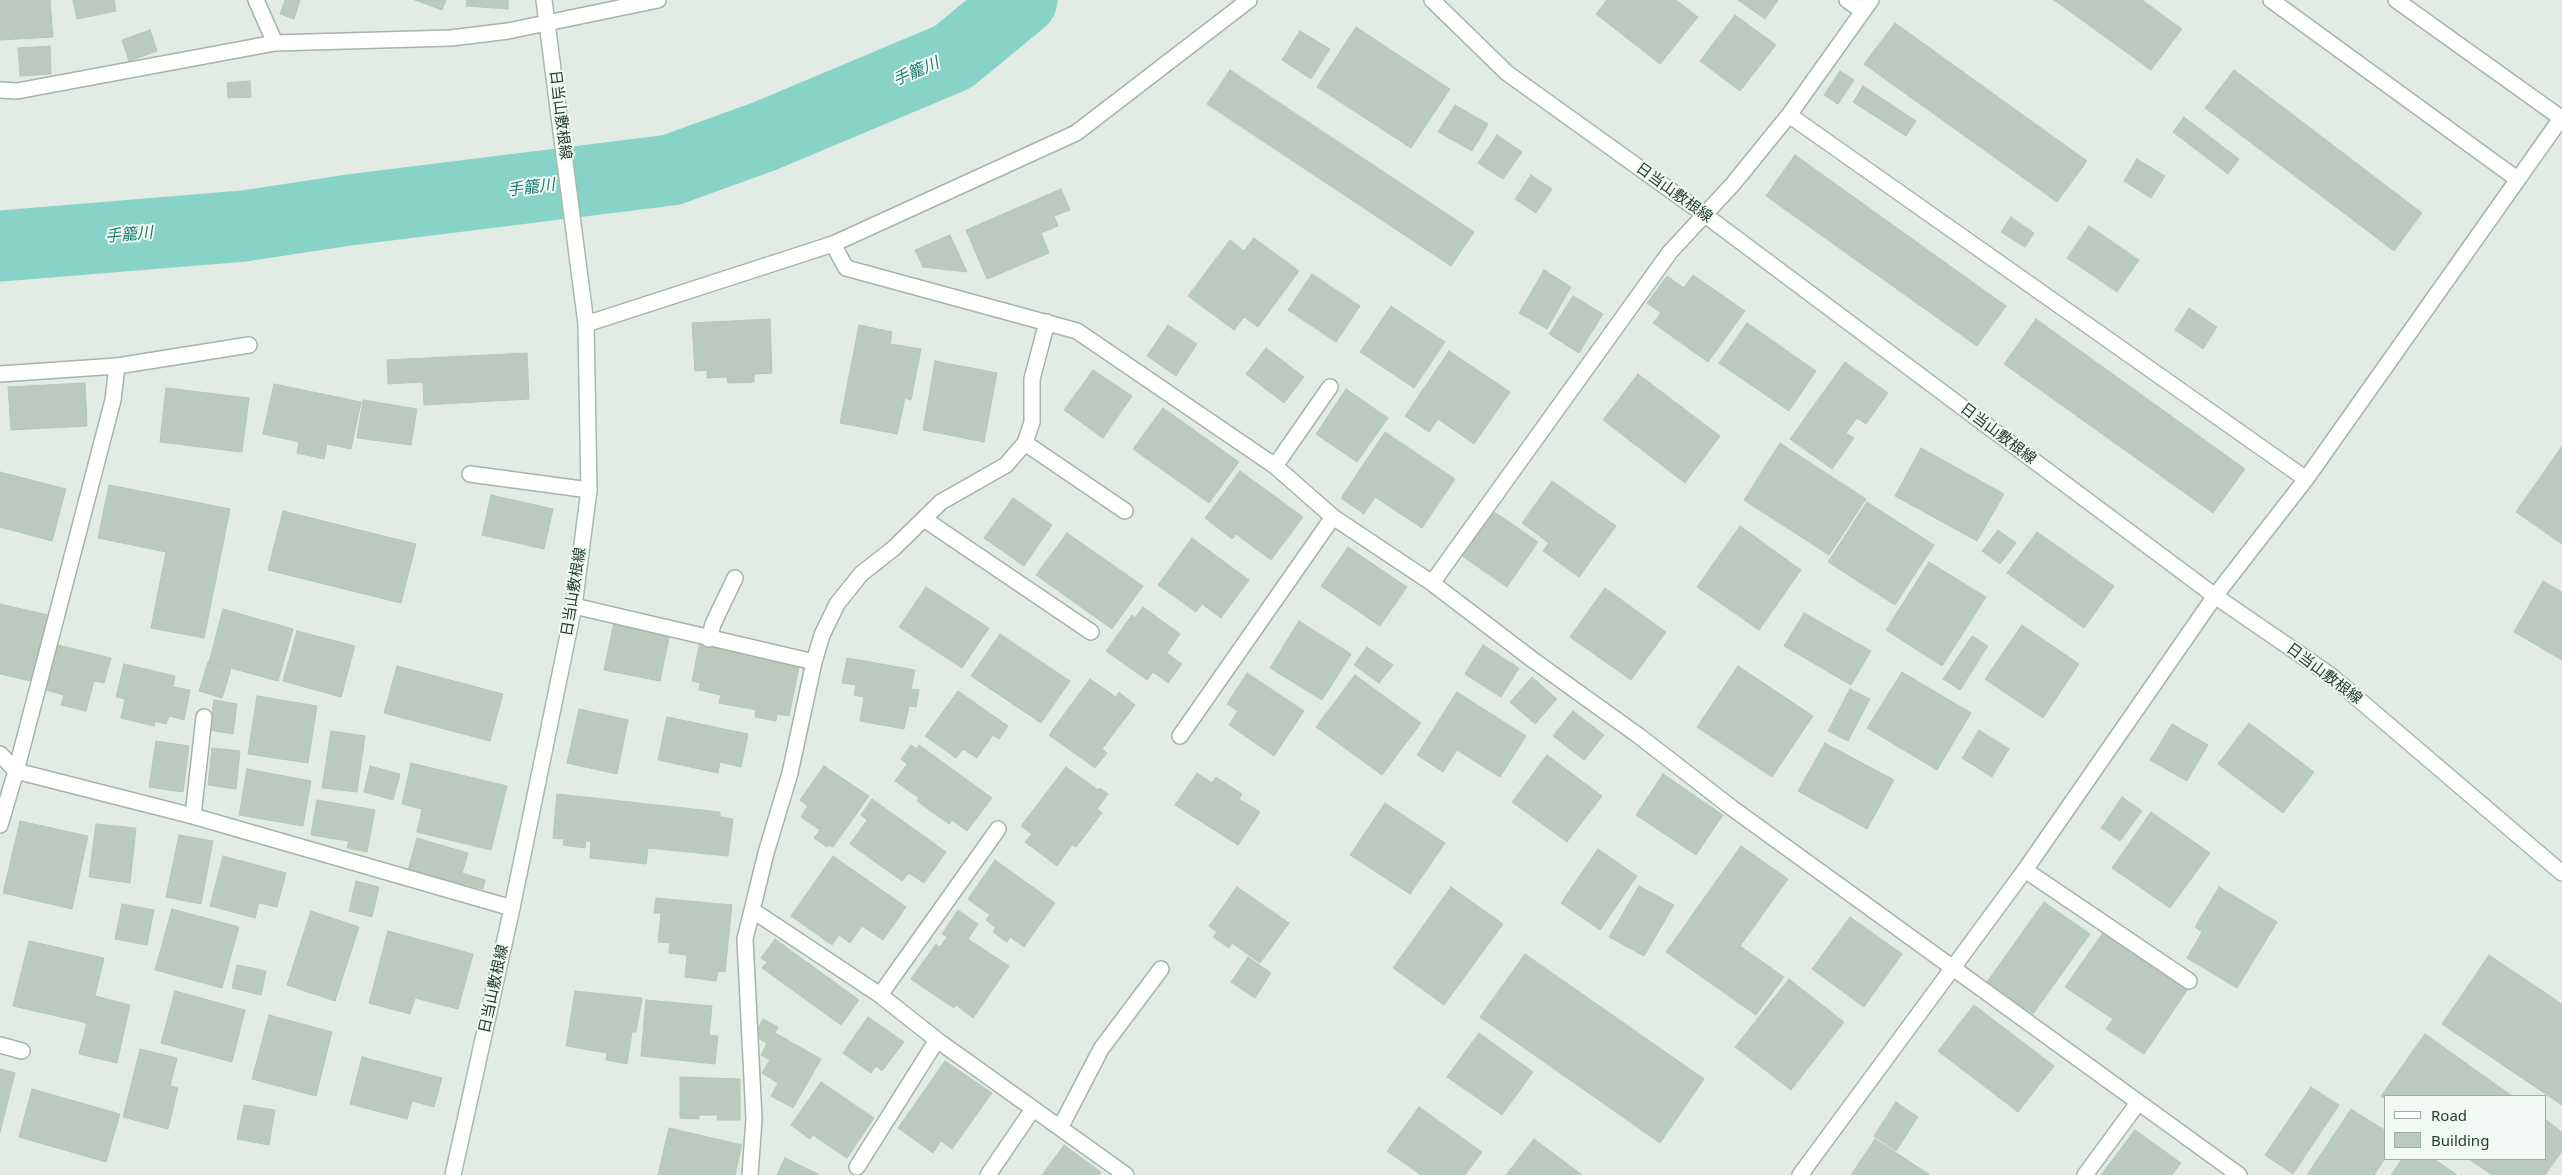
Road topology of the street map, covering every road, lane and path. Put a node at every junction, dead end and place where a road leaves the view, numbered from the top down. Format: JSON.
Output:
{"nodes":[{"id":1,"x":256,"y":0,"type":"edge"},
{"id":2,"x":544,"y":0,"type":"edge"},
{"id":3,"x":658,"y":0,"type":"edge"},
{"id":4,"x":1249,"y":0,"type":"edge"},
{"id":5,"x":1432,"y":0,"type":"edge"},
{"id":6,"x":1847,"y":0,"type":"edge"},
{"id":7,"x":2271,"y":0,"type":"edge"},
{"id":8,"x":2396,"y":0,"type":"edge"},
{"id":9,"x":1867,"y":5,"type":"edge"},
{"id":10,"x":548,"y":23,"type":"junction"},
{"id":11,"x":275,"y":43,"type":"junction"},
{"id":12,"x":0,"y":90,"type":"edge"},
{"id":13,"x":1788,"y":116,"type":"junction"},
{"id":14,"x":2562,"y":118,"type":"edge"},
{"id":15,"x":2517,"y":180,"type":"junction"},
{"id":16,"x":1705,"y":215,"type":"junction"},
{"id":17,"x":833,"y":244,"type":"junction"},
{"id":18,"x":586,"y":316,"type":"junction"},
{"id":19,"x":1047,"y":322,"type":"junction"},
{"id":20,"x":249,"y":345,"type":"dead end"},
{"id":21,"x":117,"y":366,"type":"junction"},
{"id":22,"x":0,"y":374,"type":"edge"},
{"id":23,"x":1330,"y":387,"type":"dead end"},
{"id":24,"x":1025,"y":444,"type":"junction"},
{"id":25,"x":1275,"y":466,"type":"junction"},
{"id":26,"x":470,"y":474,"type":"dead end"},
{"id":27,"x":2306,"y":479,"type":"junction"},
{"id":28,"x":589,"y":490,"type":"junction"},
{"id":29,"x":1125,"y":512,"type":"dead end"},
{"id":30,"x":1334,"y":517,"type":"junction"},
{"id":31,"x":924,"y":519,"type":"junction"},
{"id":32,"x":735,"y":578,"type":"dead end"},
{"id":33,"x":1432,"y":583,"type":"junction"},
{"id":34,"x":2215,"y":596,"type":"junction"},
{"id":35,"x":574,"y":606,"type":"junction"},
{"id":36,"x":1091,"y":632,"type":"dead end"},
{"id":37,"x":709,"y":639,"type":"junction"},
{"id":38,"x":814,"y":662,"type":"junction"},
{"id":39,"x":204,"y":717,"type":"dead end"},
{"id":40,"x":1180,"y":736,"type":"dead end"},
{"id":41,"x":0,"y":754,"type":"edge"},
{"id":42,"x":16,"y":771,"type":"junction"},
{"id":43,"x":193,"y":816,"type":"junction"},
{"id":44,"x":0,"y":825,"type":"edge"},
{"id":45,"x":998,"y":829,"type":"dead end"},
{"id":46,"x":2025,"y":870,"type":"junction"},
{"id":47,"x":2562,"y":873,"type":"edge"},
{"id":48,"x":512,"y":908,"type":"junction"},
{"id":49,"x":752,"y":910,"type":"junction"},
{"id":50,"x":1951,"y":968,"type":"junction"},
{"id":51,"x":1162,"y":969,"type":"dead end"},
{"id":52,"x":2189,"y":981,"type":"dead end"},
{"id":53,"x":880,"y":995,"type":"junction"},
{"id":54,"x":937,"y":1040,"type":"junction"},
{"id":55,"x":0,"y":1045,"type":"edge"},
{"id":56,"x":22,"y":1050,"type":"dead end"},
{"id":57,"x":2138,"y":1103,"type":"junction"},
{"id":58,"x":1032,"y":1109,"type":"junction"},
{"id":59,"x":1060,"y":1128,"type":"junction"},
{"id":60,"x":857,"y":1167,"type":"dead end"},
{"id":61,"x":453,"y":1175,"type":"edge"},
{"id":62,"x":750,"y":1175,"type":"edge"},
{"id":63,"x":988,"y":1175,"type":"edge"},
{"id":64,"x":1126,"y":1175,"type":"edge"},
{"id":65,"x":1800,"y":1175,"type":"edge"},
{"id":66,"x":2085,"y":1175,"type":"edge"},
{"id":67,"x":2239,"y":1175,"type":"edge"}],
"edges":[{"from":1,"to":11,"type":"street"},
{"from":2,"to":10,"type":"street","name":"日当山敷根線"},
{"from":3,"to":10,"type":"street"},
{"from":4,"to":17,"type":"street"},
{"from":5,"to":16,"type":"street","name":"日当山敷根線"},
{"from":6,"to":9,"type":"street"},
{"from":7,"to":15,"type":"street"},
{"from":8,"to":14,"type":"street"},
{"from":9,"to":13,"type":"street"},
{"from":10,"to":11,"type":"street"},
{"from":10,"to":18,"type":"street","name":"日当山敷根線"},
{"from":11,"to":12,"type":"street"},
{"from":13,"to":16,"type":"street"},
{"from":13,"to":27,"type":"street"},
{"from":14,"to":15,"type":"street"},
{"from":15,"to":27,"type":"street"},
{"from":16,"to":33,"type":"street"},
{"from":16,"to":34,"type":"street","name":"日当山敷根線"},
{"from":17,"to":18,"type":"street"},
{"from":17,"to":19,"type":"street"},
{"from":18,"to":28,"type":"street","name":"日当山敷根線"},
{"from":19,"to":24,"type":"street"},
{"from":19,"to":25,"type":"street"},
{"from":20,"to":21,"type":"street"},
{"from":21,"to":22,"type":"street"},
{"from":21,"to":42,"type":"street"},
{"from":23,"to":25,"type":"street"},
{"from":24,"to":29,"type":"street"},
{"from":24,"to":31,"type":"street"},
{"from":25,"to":30,"type":"street"},
{"from":26,"to":28,"type":"street"},
{"from":27,"to":34,"type":"street"},
{"from":28,"to":35,"type":"street","name":"日当山敷根線"},
{"from":30,"to":33,"type":"street"},
{"from":30,"to":40,"type":"street"},
{"from":31,"to":36,"type":"street"},
{"from":31,"to":38,"type":"street"},
{"from":32,"to":37,"type":"street"},
{"from":33,"to":50,"type":"street"},
{"from":34,"to":46,"type":"street"},
{"from":34,"to":47,"type":"street","name":"日当山敷根線"},
{"from":35,"to":37,"type":"street"},
{"from":35,"to":48,"type":"street","name":"日当山敷根線"},
{"from":37,"to":38,"type":"street"},
{"from":38,"to":49,"type":"street"},
{"from":39,"to":43,"type":"street"},
{"from":41,"to":42,"type":"street"},
{"from":42,"to":43,"type":"street"},
{"from":42,"to":44,"type":"street"},
{"from":43,"to":48,"type":"street"},
{"from":45,"to":53,"type":"street"},
{"from":46,"to":50,"type":"street"},
{"from":46,"to":52,"type":"street"},
{"from":48,"to":61,"type":"street","name":"日当山敷根線"},
{"from":49,"to":53,"type":"street"},
{"from":49,"to":62,"type":"street"},
{"from":50,"to":57,"type":"street"},
{"from":50,"to":65,"type":"street"},
{"from":51,"to":59,"type":"street"},
{"from":53,"to":54,"type":"street"},
{"from":54,"to":58,"type":"street"},
{"from":54,"to":60,"type":"street"},
{"from":55,"to":56,"type":"street"},
{"from":57,"to":66,"type":"street"},
{"from":57,"to":67,"type":"street"},
{"from":58,"to":59,"type":"street"},
{"from":58,"to":63,"type":"street"},
{"from":59,"to":64,"type":"street"}]}
